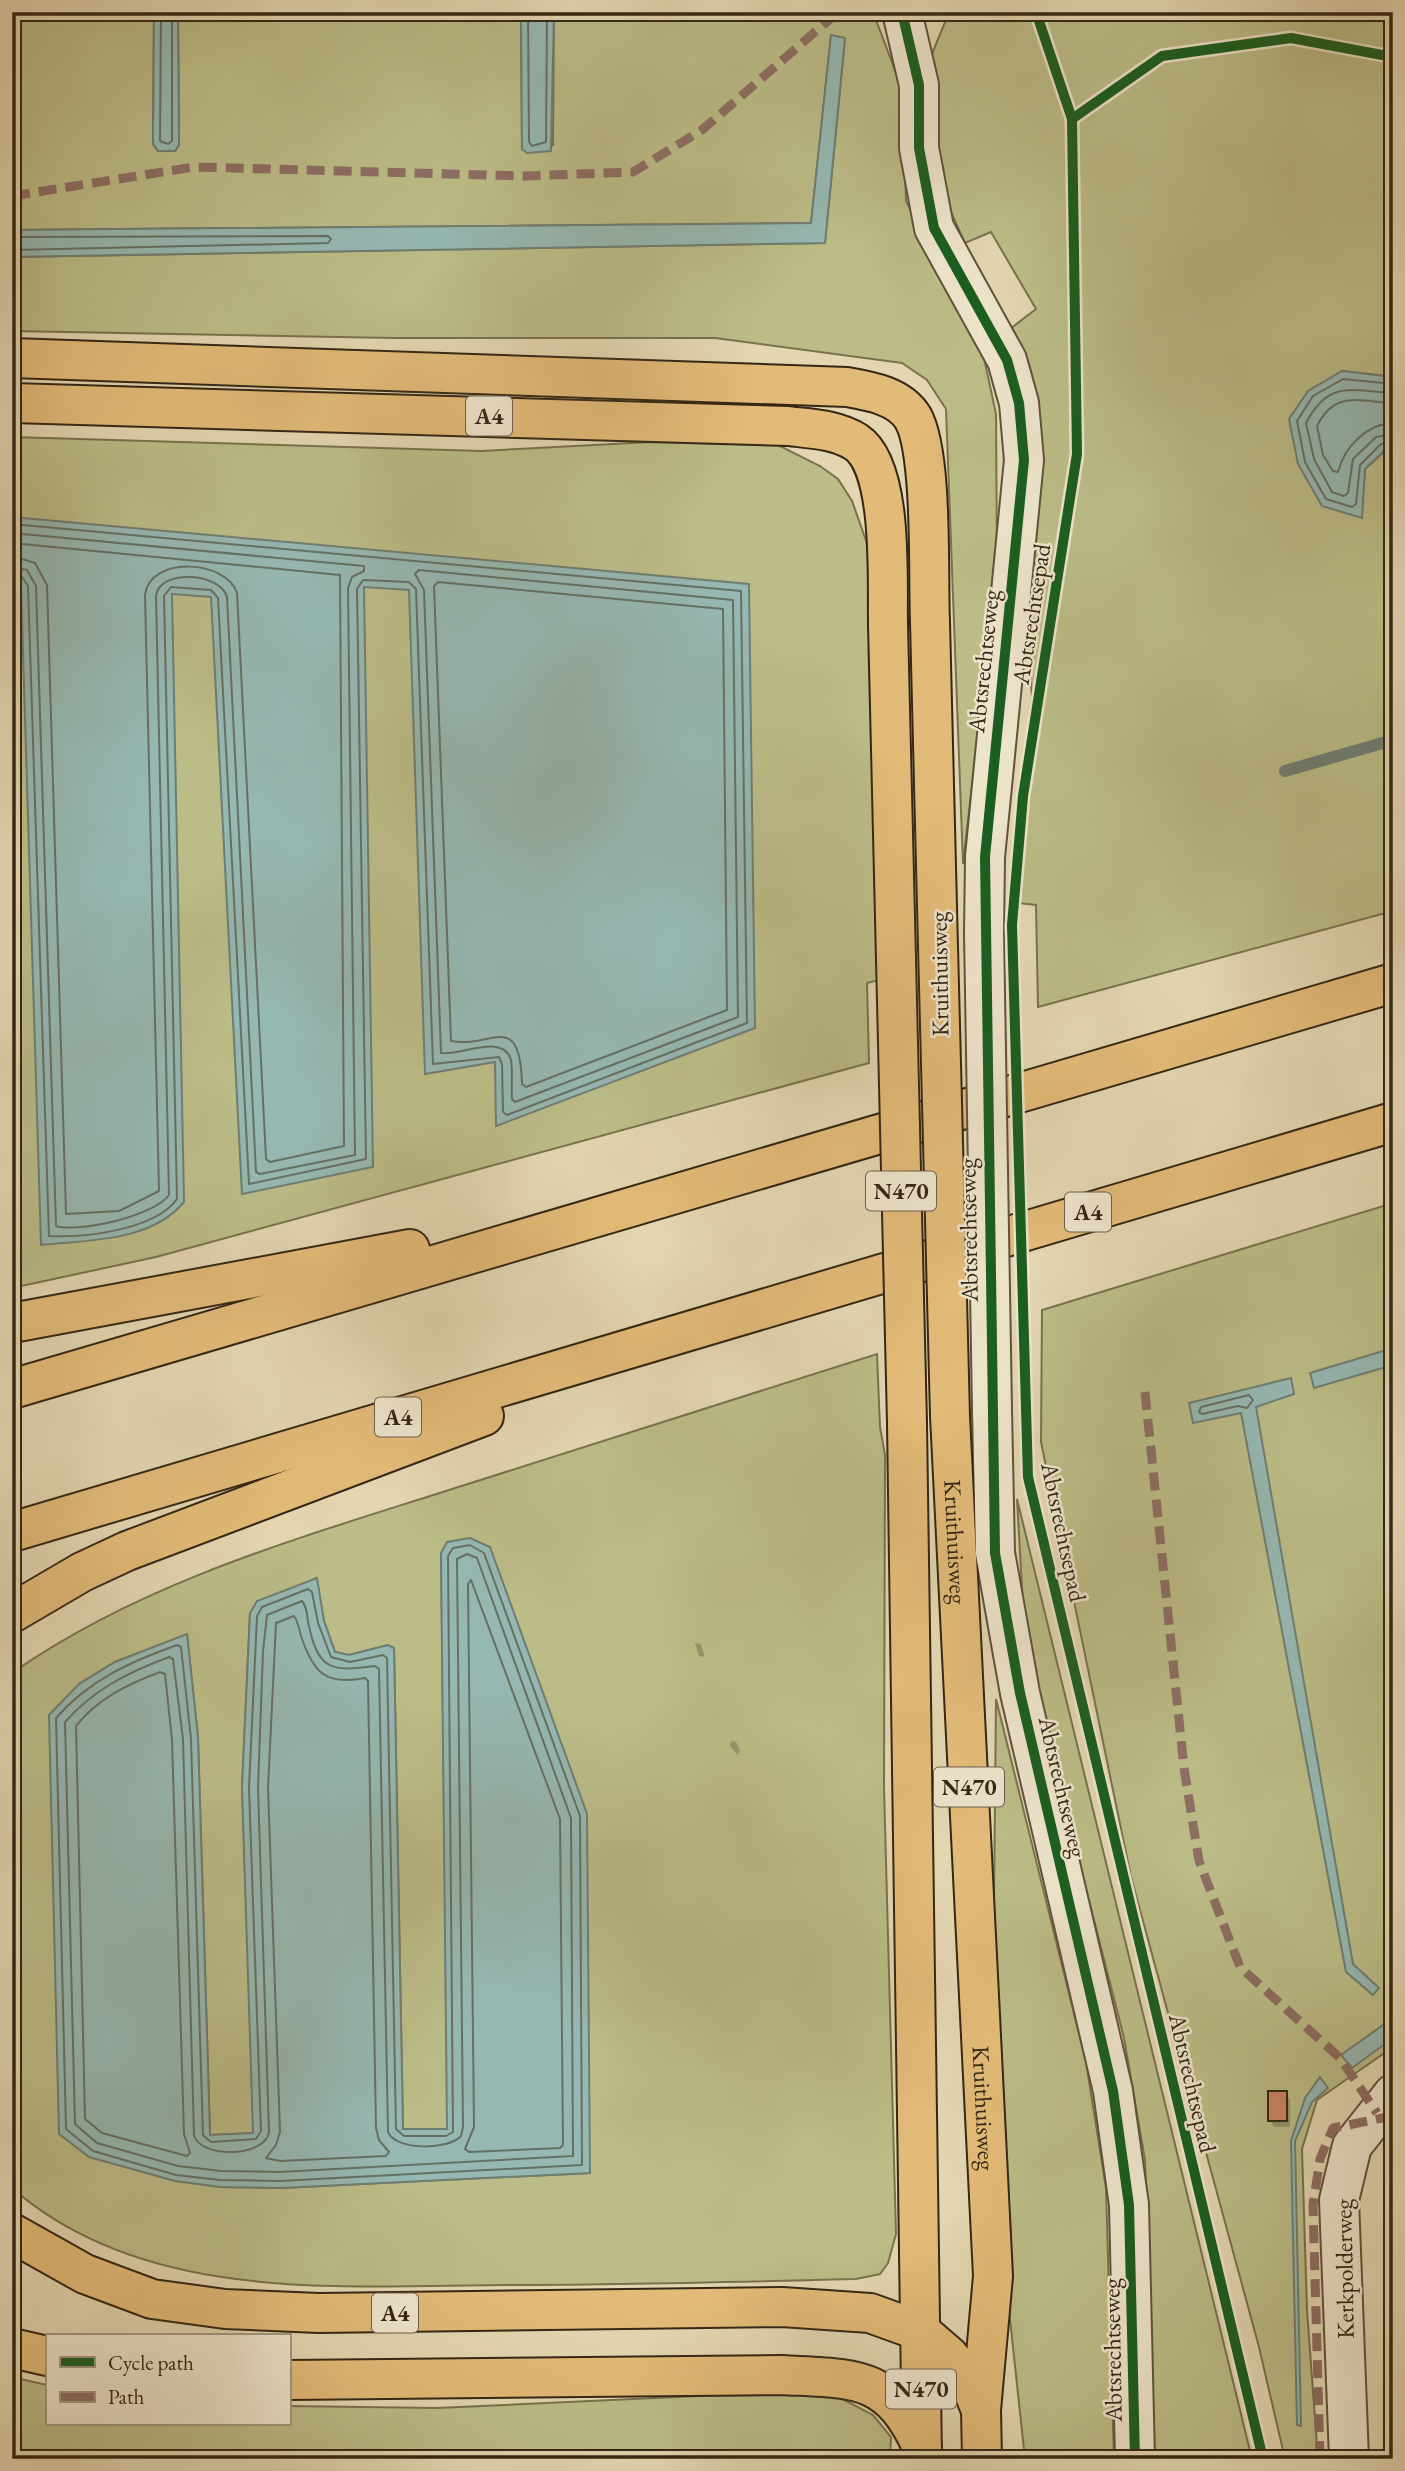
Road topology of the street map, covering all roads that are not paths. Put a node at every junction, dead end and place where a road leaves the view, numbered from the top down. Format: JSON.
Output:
{"nodes":[{"id":1,"x":902,"y":12,"type":"edge"},
{"id":2,"x":12,"y":358,"type":"edge"},
{"id":3,"x":12,"y":403,"type":"edge"},
{"id":4,"x":930,"y":622,"type":"joint"},
{"id":5,"x":888,"y":624,"type":"joint"},
{"id":6,"x":1393,"y":983,"type":"edge"},
{"id":7,"x":1393,"y":1122,"type":"edge"},
{"id":8,"x":591,"y":1217,"type":"junction"},
{"id":9,"x":783,"y":1303,"type":"junction"},
{"id":10,"x":12,"y":1323,"type":"edge"},
{"id":11,"x":12,"y":1389,"type":"edge"},
{"id":12,"x":12,"y":1532,"type":"edge"},
{"id":13,"x":12,"y":1613,"type":"edge"},
{"id":14,"x":1393,"y":2094,"type":"edge"},
{"id":15,"x":12,"y":2232,"type":"edge"},
{"id":16,"x":920,"y":2331,"type":"junction"},
{"id":17,"x":12,"y":2348,"type":"edge"},
{"id":18,"x":46,"y":2356,"type":"edge"},
{"id":19,"x":290,"y":2380,"type":"edge"},
{"id":20,"x":981,"y":2410,"type":"junction"},
{"id":21,"x":922,"y":2453,"type":"edge"},
{"id":22,"x":982,"y":2459,"type":"edge"},
{"id":23,"x":1135,"y":2459,"type":"edge"},
{"id":24,"x":1349,"y":2459,"type":"edge"}],
"edges":[{"from":1,"to":23,"type":"street","name":"Abtsrechtseweg","bridge":true},
{"from":2,"to":4,"type":"main road","number":"A4"},
{"from":3,"to":5,"type":"main road","number":"A4"},
{"from":4,"to":20,"type":"main road","name":"Kruithuisweg","number":"N470","bridge":true},
{"from":5,"to":16,"type":"main road","name":"Kruithuisweg","number":"N470","bridge":true},
{"from":6,"to":8,"type":"main road"},
{"from":7,"to":9,"type":"main road","number":"A4"},
{"from":8,"to":10,"type":"main road"},
{"from":8,"to":11,"type":"main road"},
{"from":9,"to":12,"type":"main road","number":"A4"},
{"from":9,"to":13,"type":"main road","number":"A4"},
{"from":14,"to":24,"type":"street","name":"Kerkpolderweg"},
{"from":15,"to":16,"type":"main road","number":"A4"},
{"from":16,"to":20,"type":"main road","number":"A4"},
{"from":16,"to":21,"type":"main road","name":"Kruithuisweg","number":"N470"},
{"from":17,"to":18,"type":"main road"},
{"from":19,"to":21,"type":"main road"},
{"from":20,"to":22,"type":"main road","name":"Kruithuisweg","number":"N470"}]}
